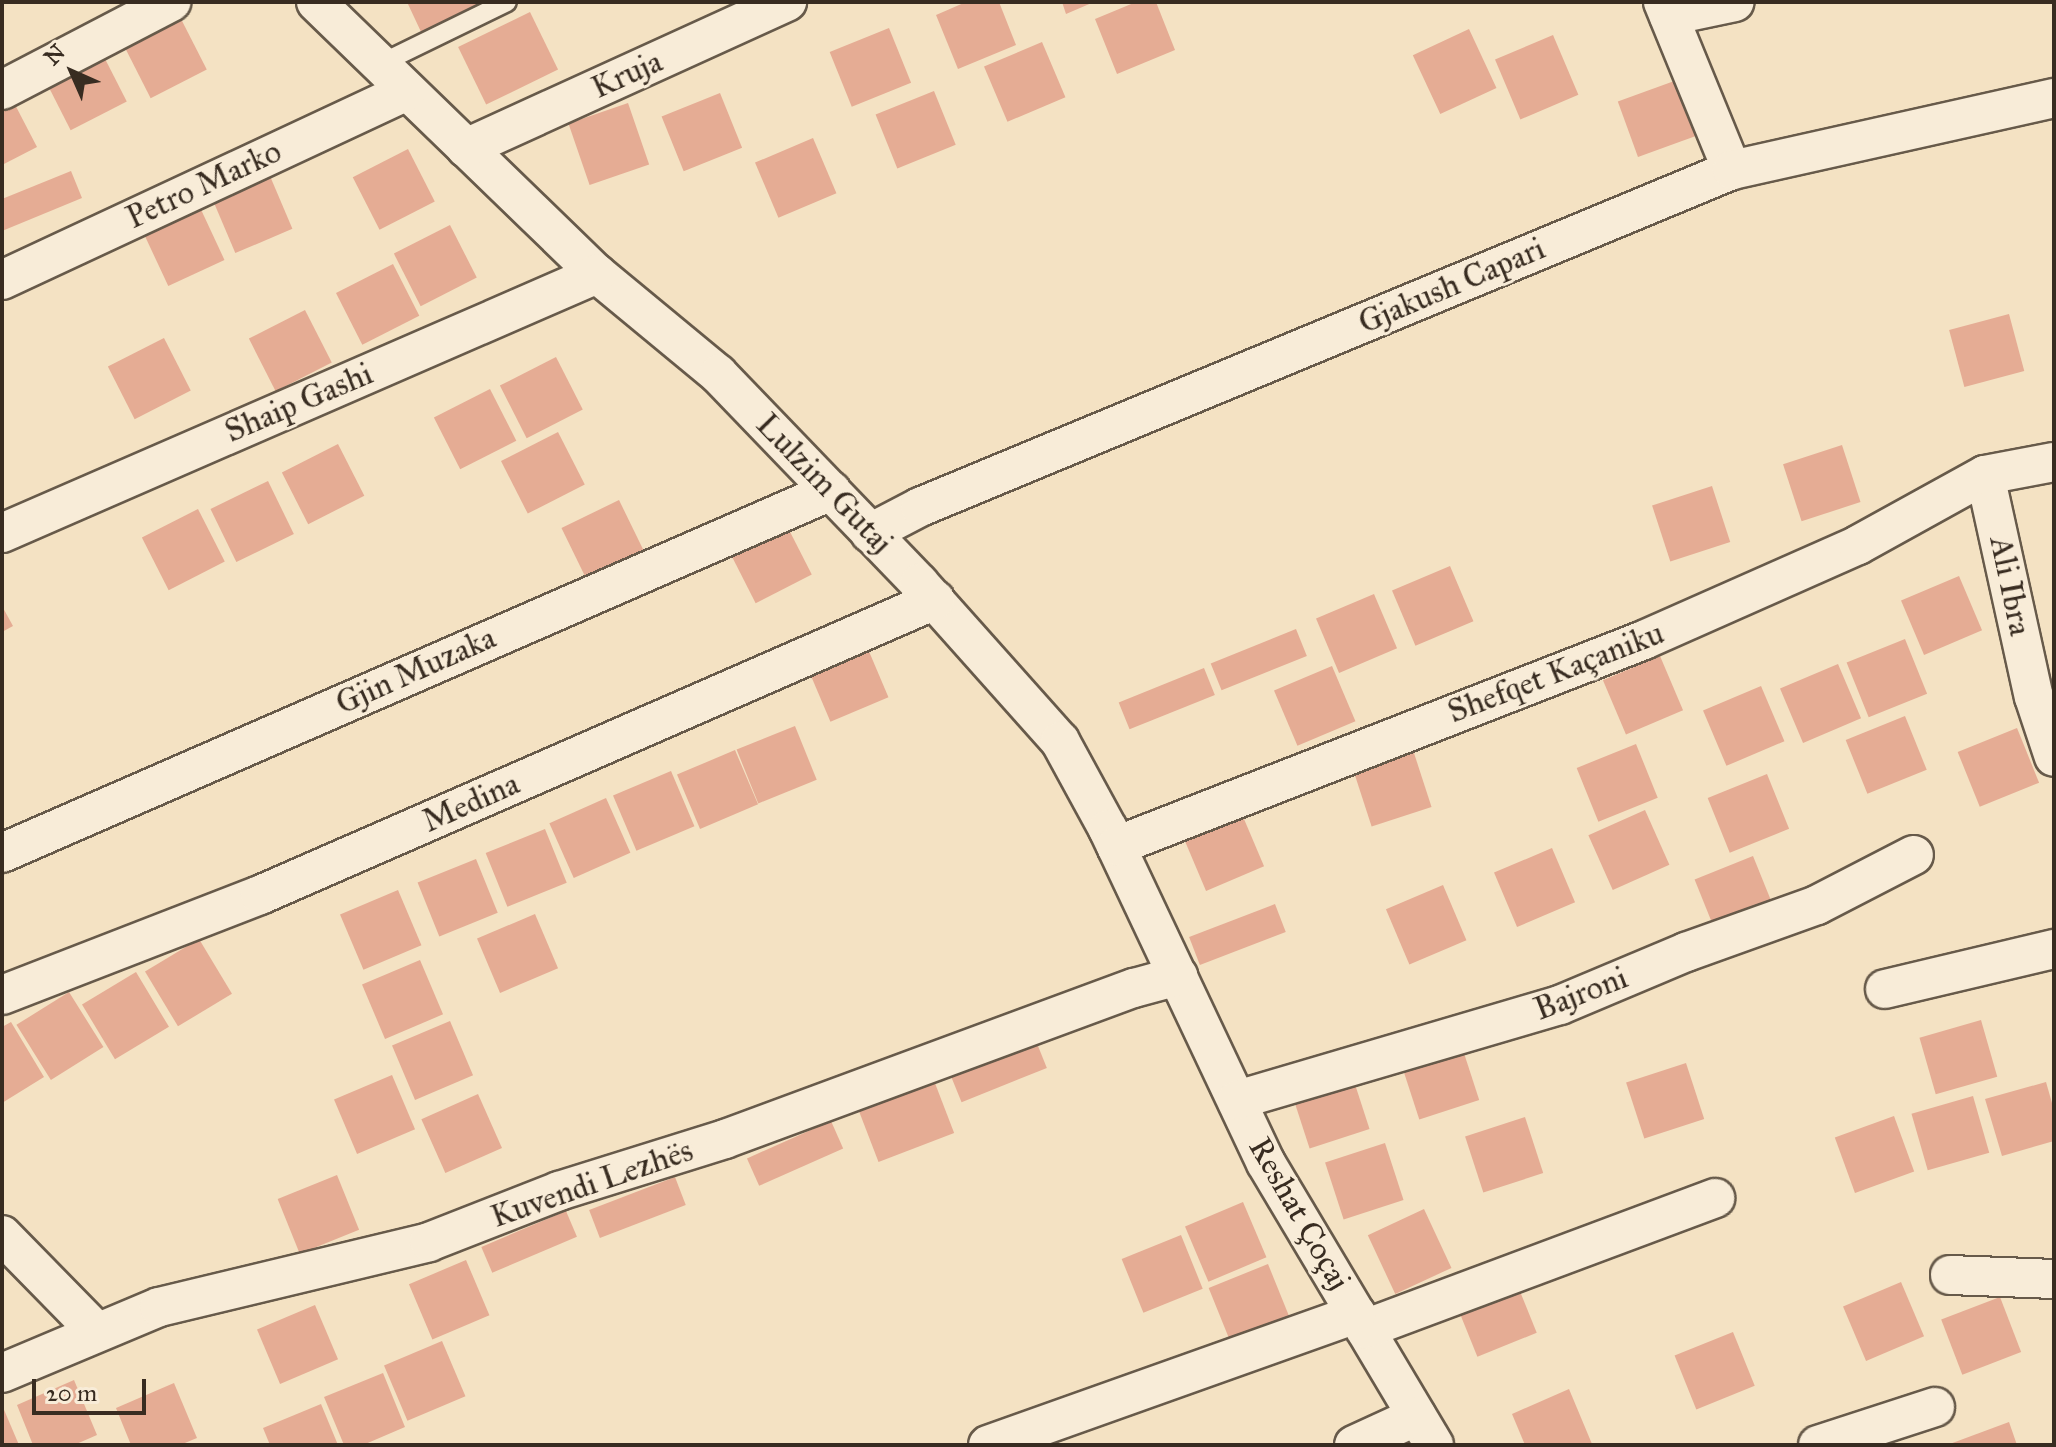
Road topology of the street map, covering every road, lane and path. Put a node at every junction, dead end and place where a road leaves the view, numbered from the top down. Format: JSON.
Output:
{"nodes":[{"id":1,"x":171,"y":2,"type":"edge"},
{"id":2,"x":316,"y":2,"type":"edge"},
{"id":3,"x":507,"y":2,"type":"edge"},
{"id":4,"x":787,"y":2,"type":"edge"},
{"id":5,"x":1735,"y":2,"type":"edge"},
{"id":6,"x":1666,"y":9,"type":"edge"},
{"id":7,"x":380,"y":64,"type":"junction"},
{"id":8,"x":2,"y":90,"type":"edge"},
{"id":9,"x":407,"y":91,"type":"junction"},
{"id":10,"x":2054,"y":98,"type":"edge"},
{"id":11,"x":466,"y":148,"type":"junction"},
{"id":12,"x":1732,"y":170,"type":"junction"},
{"id":13,"x":597,"y":274,"type":"junction"},
{"id":14,"x":2,"y":280,"type":"edge"},
{"id":15,"x":2054,"y":462,"type":"edge"},
{"id":16,"x":1985,"y":475,"type":"junction"},
{"id":17,"x":831,"y":491,"type":"junction"},
{"id":18,"x":2,"y":533,"type":"edge"},
{"id":19,"x":870,"y":533,"type":"junction"},
{"id":20,"x":935,"y":600,"type":"junction"},
{"id":21,"x":2044,"y":694,"type":"edge"},
{"id":22,"x":2054,"y":757,"type":"edge"},
{"id":23,"x":1116,"y":846,"type":"junction"},
{"id":24,"x":2,"y":853,"type":"edge"},
{"id":25,"x":1914,"y":855,"type":"dead end"},
{"id":26,"x":2054,"y":949,"type":"edge"},
{"id":27,"x":1178,"y":976,"type":"junction"},
{"id":28,"x":1885,"y":989,"type":"dead end"},
{"id":29,"x":2,"y":995,"type":"edge"},
{"id":30,"x":1237,"y":1100,"type":"junction"},
{"id":31,"x":1715,"y":1198,"type":"dead end"},
{"id":32,"x":2,"y":1235,"type":"edge"},
{"id":33,"x":1950,"y":1275,"type":"dead end"},
{"id":34,"x":2054,"y":1279,"type":"edge"},
{"id":35,"x":1360,"y":1322,"type":"junction"},
{"id":36,"x":96,"y":1331,"type":"junction"},
{"id":37,"x":2,"y":1373,"type":"edge"},
{"id":38,"x":1935,"y":1407,"type":"dead end"},
{"id":39,"x":1425,"y":1430,"type":"edge"},
{"id":40,"x":988,"y":1445,"type":"edge"},
{"id":41,"x":1354,"y":1445,"type":"edge"},
{"id":42,"x":1818,"y":1445,"type":"edge"}],
"edges":[{"from":1,"to":8,"type":"street"},
{"from":2,"to":7,"type":"street","name":"Lulzim Gutaj"},
{"from":3,"to":7,"type":"lane"},
{"from":4,"to":11,"type":"street","name":"Kruja"},
{"from":5,"to":6,"type":"street"},
{"from":6,"to":12,"type":"street"},
{"from":7,"to":9,"type":"street","name":"Lulzim Gutaj"},
{"from":9,"to":11,"type":"street","name":"Lulzim Gutaj"},
{"from":9,"to":14,"type":"street","name":"Petro Marko"},
{"from":10,"to":12,"type":"street","name":"Gjakush Capari"},
{"from":11,"to":13,"type":"street","name":"Lulzim Gutaj"},
{"from":12,"to":19,"type":"street","name":"Gjakush Capari"},
{"from":13,"to":17,"type":"street","name":"Lulzim Gutaj"},
{"from":13,"to":18,"type":"street","name":"Shaip Gashi"},
{"from":15,"to":16,"type":"street","name":"Shefqet Kaçaniku"},
{"from":16,"to":21,"type":"street","name":"Ali Ibra"},
{"from":16,"to":23,"type":"street","name":"Shefqet Kaçaniku"},
{"from":17,"to":19,"type":"street","name":"Lulzim Gutaj"},
{"from":17,"to":24,"type":"street","name":"Gjin Muzaka"},
{"from":19,"to":20,"type":"street","name":"Lulzim Gutaj"},
{"from":20,"to":23,"type":"street","name":"Lulzim Gutaj"},
{"from":20,"to":29,"type":"street","name":"Medina"},
{"from":21,"to":22,"type":"street","name":"Ali Ibra"},
{"from":23,"to":27,"type":"street","name":"Lulzim Gutaj"},
{"from":25,"to":30,"type":"street","name":"Bajroni"},
{"from":26,"to":28,"type":"street"},
{"from":27,"to":30,"type":"street","name":"Reshat Çoçaj"},
{"from":27,"to":36,"type":"street","name":"Kuvendi Lezhës"},
{"from":30,"to":35,"type":"street","name":"Reshat Çoçaj"},
{"from":31,"to":35,"type":"street"},
{"from":32,"to":36,"type":"street"},
{"from":33,"to":34,"type":"street"},
{"from":35,"to":39,"type":"street","name":"Reshat Çoçaj"},
{"from":35,"to":40,"type":"street"},
{"from":36,"to":37,"type":"street","name":"Kuvendi Lezhës"},
{"from":38,"to":42,"type":"street"},
{"from":39,"to":41,"type":"street"}]}
